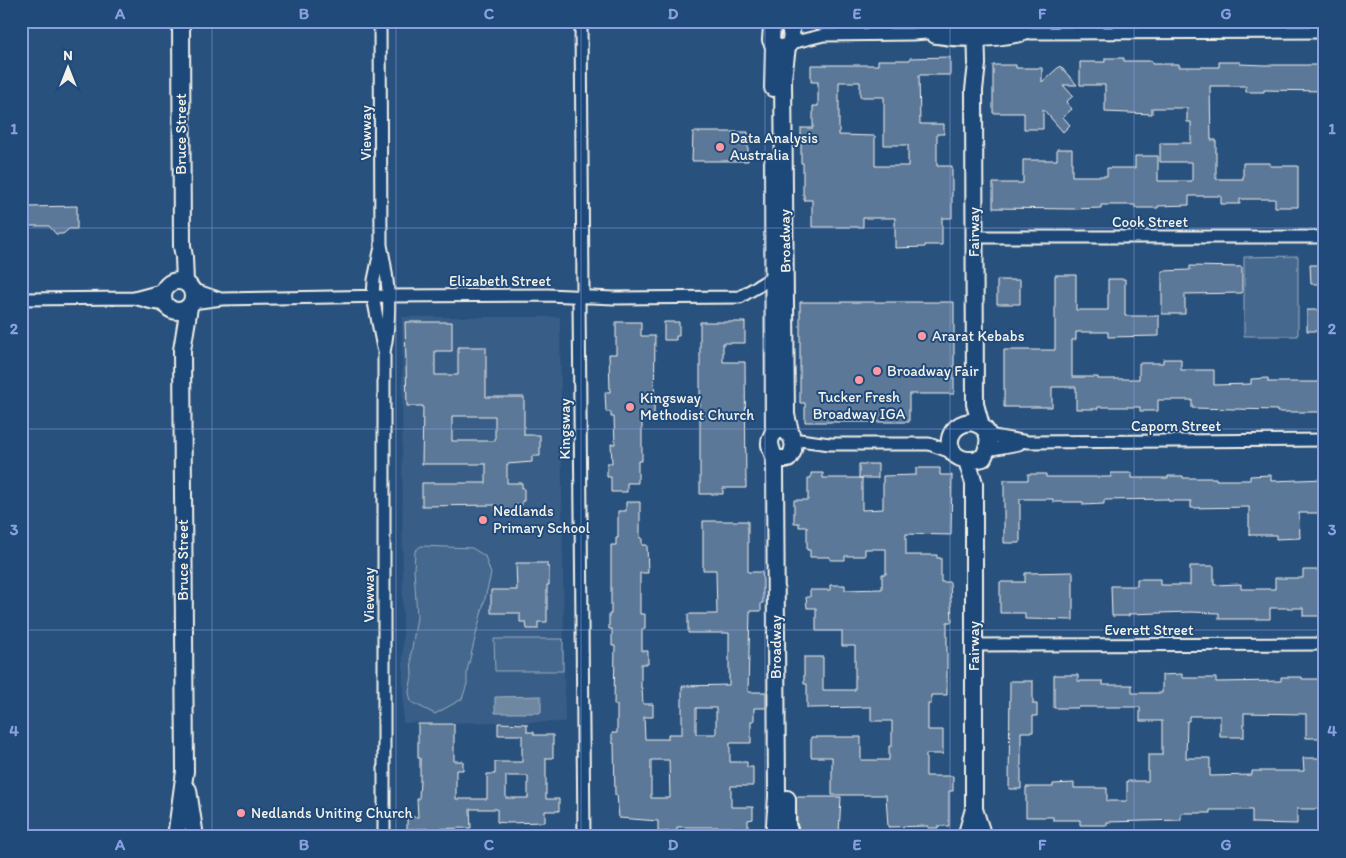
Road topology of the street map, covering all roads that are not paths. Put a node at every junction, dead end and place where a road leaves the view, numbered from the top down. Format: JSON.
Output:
{"nodes":[{"id":1,"x":181,"y":21,"type":"edge"},
{"id":2,"x":380,"y":21,"type":"edge"},
{"id":3,"x":581,"y":21,"type":"edge"},
{"id":4,"x":783,"y":30,"type":"edge"},
{"id":5,"x":972,"y":30,"type":"edge"},
{"id":6,"x":1325,"y":32,"type":"edge"},
{"id":7,"x":974,"y":237,"type":"junction"},
{"id":8,"x":1325,"y":237,"type":"edge"},
{"id":9,"x":381,"y":245,"type":"junction"},
{"id":10,"x":773,"y":277,"type":"junction"},
{"id":11,"x":179,"y":296,"type":"junction"},
{"id":12,"x":389,"y":296,"type":"junction"},
{"id":13,"x":373,"y":297,"type":"junction"},
{"id":14,"x":581,"y":297,"type":"junction"},
{"id":15,"x":21,"y":299,"type":"edge"},
{"id":16,"x":384,"y":352,"type":"junction"},
{"id":17,"x":975,"y":404,"type":"junction"},
{"id":18,"x":964,"y":423,"type":"junction"},
{"id":19,"x":774,"y":433,"type":"junction"},
{"id":20,"x":951,"y":435,"type":"junction"},
{"id":21,"x":1325,"y":440,"type":"edge"},
{"id":22,"x":985,"y":442,"type":"junction"},
{"id":23,"x":929,"y":444,"type":"junction"},
{"id":24,"x":788,"y":448,"type":"junction"},
{"id":25,"x":960,"y":457,"type":"junction"},
{"id":26,"x":974,"y":482,"type":"junction"},
{"id":27,"x":1325,"y":644,"type":"edge"},
{"id":28,"x":974,"y":645,"type":"junction"},
{"id":29,"x":185,"y":771,"type":"junction"},
{"id":30,"x":974,"y":809,"type":"junction"},
{"id":31,"x":176,"y":837,"type":"edge"},
{"id":32,"x":195,"y":837,"type":"edge"},
{"id":33,"x":384,"y":837,"type":"edge"},
{"id":34,"x":584,"y":837,"type":"edge"},
{"id":35,"x":774,"y":837,"type":"edge"},
{"id":36,"x":789,"y":837,"type":"edge"},
{"id":37,"x":966,"y":837,"type":"edge"},
{"id":38,"x":982,"y":837,"type":"edge"}],
"edges":[{"from":1,"to":11,"type":"street","name":"Bruce Street"},
{"from":2,"to":9,"type":"street","name":"Viewway"},
{"from":3,"to":14,"type":"street","name":"Kingsway"},
{"from":4,"to":5,"type":"street"},
{"from":4,"to":10,"type":"street","name":"Broadway"},
{"from":4,"to":24,"type":"street","name":"Broadway"},
{"from":5,"to":6,"type":"street"},
{"from":5,"to":7,"type":"street","name":"Fairway"},
{"from":7,"to":8,"type":"street","name":"Cook Street"},
{"from":7,"to":17,"type":"street","name":"Fairway"},
{"from":9,"to":12,"type":"street","name":"Viewway"},
{"from":9,"to":13,"type":"street","name":"Viewway"},
{"from":10,"to":14,"type":"street","name":"Elizabeth Street"},
{"from":10,"to":19,"type":"street","name":"Broadway"},
{"from":11,"to":13,"type":"street","name":"Elizabeth Street"},
{"from":11,"to":15,"type":"street","name":"Elizabeth Street"},
{"from":11,"to":29,"type":"street","name":"Bruce Street"},
{"from":12,"to":13,"type":"street","name":"Elizabeth Street"},
{"from":12,"to":14,"type":"street","name":"Elizabeth Street"},
{"from":12,"to":16,"type":"street","name":"Viewway"},
{"from":13,"to":16,"type":"street","name":"Viewway"},
{"from":14,"to":34,"type":"street","name":"Kingsway"},
{"from":16,"to":33,"type":"street","name":"Viewway"},
{"from":17,"to":18,"type":"street"},
{"from":17,"to":22,"type":"street","name":"Fairway"},
{"from":18,"to":20,"type":"street"},
{"from":18,"to":22,"type":"street"},
{"from":19,"to":24,"type":"street","name":"Broadway"},
{"from":19,"to":24,"type":"street"},
{"from":20,"to":23,"type":"street"},
{"from":20,"to":25,"type":"street","name":"Fairway"},
{"from":21,"to":22,"type":"street","name":"Caporn Street"},
{"from":22,"to":25,"type":"street"},
{"from":22,"to":26,"type":"street","name":"Fairway"},
{"from":23,"to":24,"type":"street"},
{"from":23,"to":25,"type":"street"},
{"from":24,"to":35,"type":"street","name":"Broadway"},
{"from":24,"to":36,"type":"street","name":"Broadway"},
{"from":25,"to":26,"type":"street","name":"Fairway"},
{"from":26,"to":28,"type":"street","name":"Fairway"},
{"from":27,"to":28,"type":"street","name":"Everett Street"},
{"from":28,"to":30,"type":"street","name":"Fairway"},
{"from":29,"to":31,"type":"street","name":"Bruce Street"},
{"from":29,"to":32,"type":"street","name":"Bruce Street"},
{"from":30,"to":37,"type":"street","name":"Fairway"},
{"from":30,"to":38,"type":"street","name":"Fairway"},
{"from":35,"to":36,"type":"street"},
{"from":37,"to":38,"type":"street"}]}
